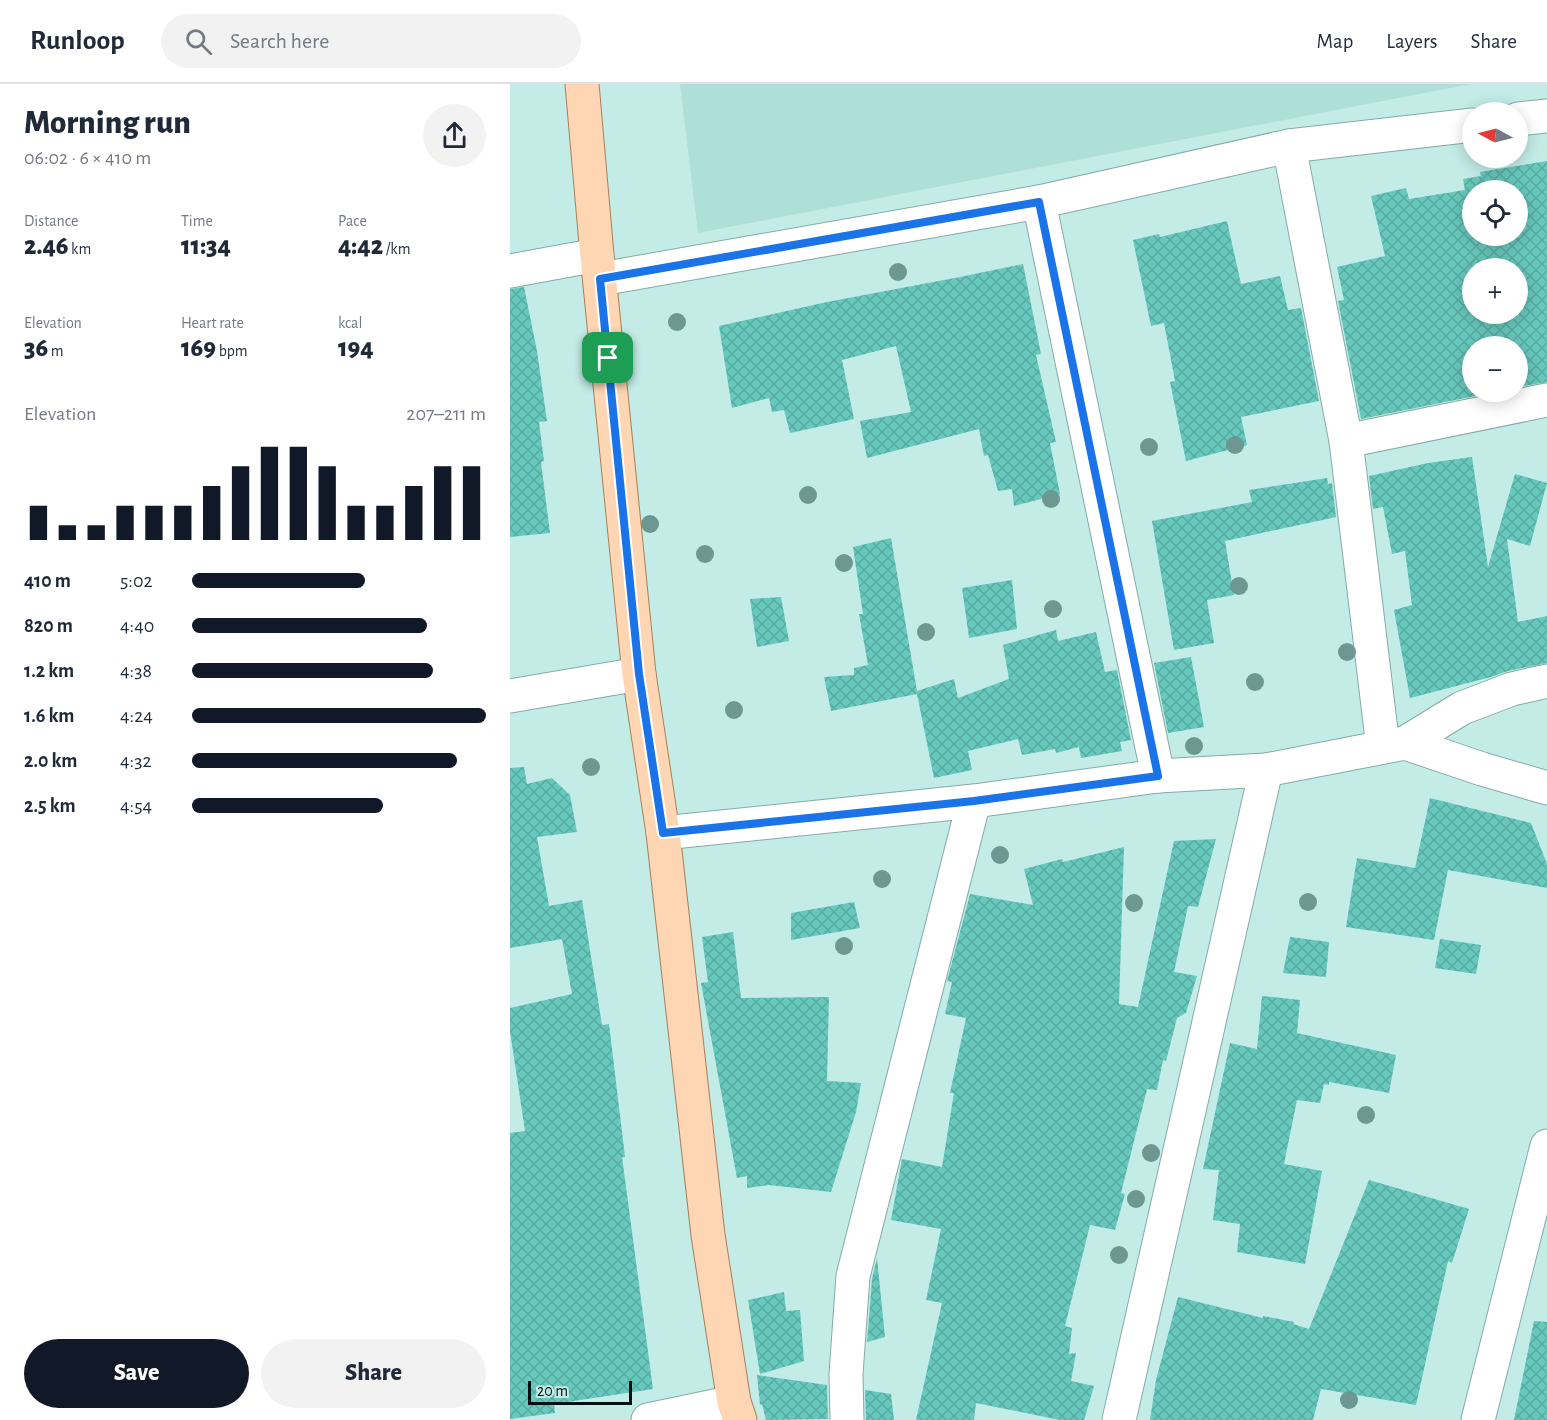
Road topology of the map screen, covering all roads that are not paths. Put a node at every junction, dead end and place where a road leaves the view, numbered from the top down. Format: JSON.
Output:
{"nodes":[{"id":1,"x":582,"y":84,"type":"edge"},
{"id":2,"x":1547,"y":116,"type":"edge"},
{"id":3,"x":1528,"y":118,"type":"edge"},
{"id":4,"x":1462,"y":126,"type":"edge"},
{"id":5,"x":1289,"y":146,"type":"junction"},
{"id":6,"x":1039,"y":202,"type":"junction"},
{"id":7,"x":599,"y":267,"type":"junction"},
{"id":8,"x":510,"y":271,"type":"edge"},
{"id":9,"x":1547,"y":400,"type":"edge"},
{"id":10,"x":1346,"y":441,"type":"junction"},
{"id":11,"x":639,"y":674,"type":"junction"},
{"id":12,"x":1547,"y":681,"type":"edge"},
{"id":13,"x":510,"y":696,"type":"edge"},
{"id":14,"x":1394,"y":745,"type":"junction"},
{"id":15,"x":1266,"y":770,"type":"junction"},
{"id":16,"x":1158,"y":776,"type":"junction"},
{"id":17,"x":1547,"y":788,"type":"edge"},
{"id":18,"x":974,"y":801,"type":"junction"},
{"id":19,"x":663,"y":833,"type":"junction"},
{"id":20,"x":1547,"y":1146,"type":"edge"},
{"id":21,"x":737,"y":1411,"type":"edge"},
{"id":22,"x":648,"y":1420,"type":"edge"},
{"id":23,"x":847,"y":1420,"type":"edge"},
{"id":24,"x":1119,"y":1420,"type":"edge"},
{"id":25,"x":1478,"y":1420,"type":"edge"}],
"edges":[{"from":1,"to":7,"type":"main road"},
{"from":2,"to":3,"type":"street"},
{"from":4,"to":5,"type":"street"},
{"from":5,"to":6,"type":"street"},
{"from":5,"to":10,"type":"street"},
{"from":6,"to":7,"type":"street"},
{"from":6,"to":16,"type":"street"},
{"from":7,"to":8,"type":"street"},
{"from":7,"to":11,"type":"main road"},
{"from":9,"to":10,"type":"street"},
{"from":10,"to":14,"type":"street"},
{"from":11,"to":13,"type":"street"},
{"from":11,"to":19,"type":"main road"},
{"from":12,"to":14,"type":"street"},
{"from":14,"to":15,"type":"street"},
{"from":14,"to":17,"type":"street"},
{"from":15,"to":16,"type":"street"},
{"from":15,"to":24,"type":"street"},
{"from":16,"to":18,"type":"street"},
{"from":18,"to":19,"type":"street"},
{"from":18,"to":23,"type":"street"},
{"from":19,"to":21,"type":"main road"},
{"from":20,"to":25,"type":"street"},
{"from":21,"to":22,"type":"street"}]}
